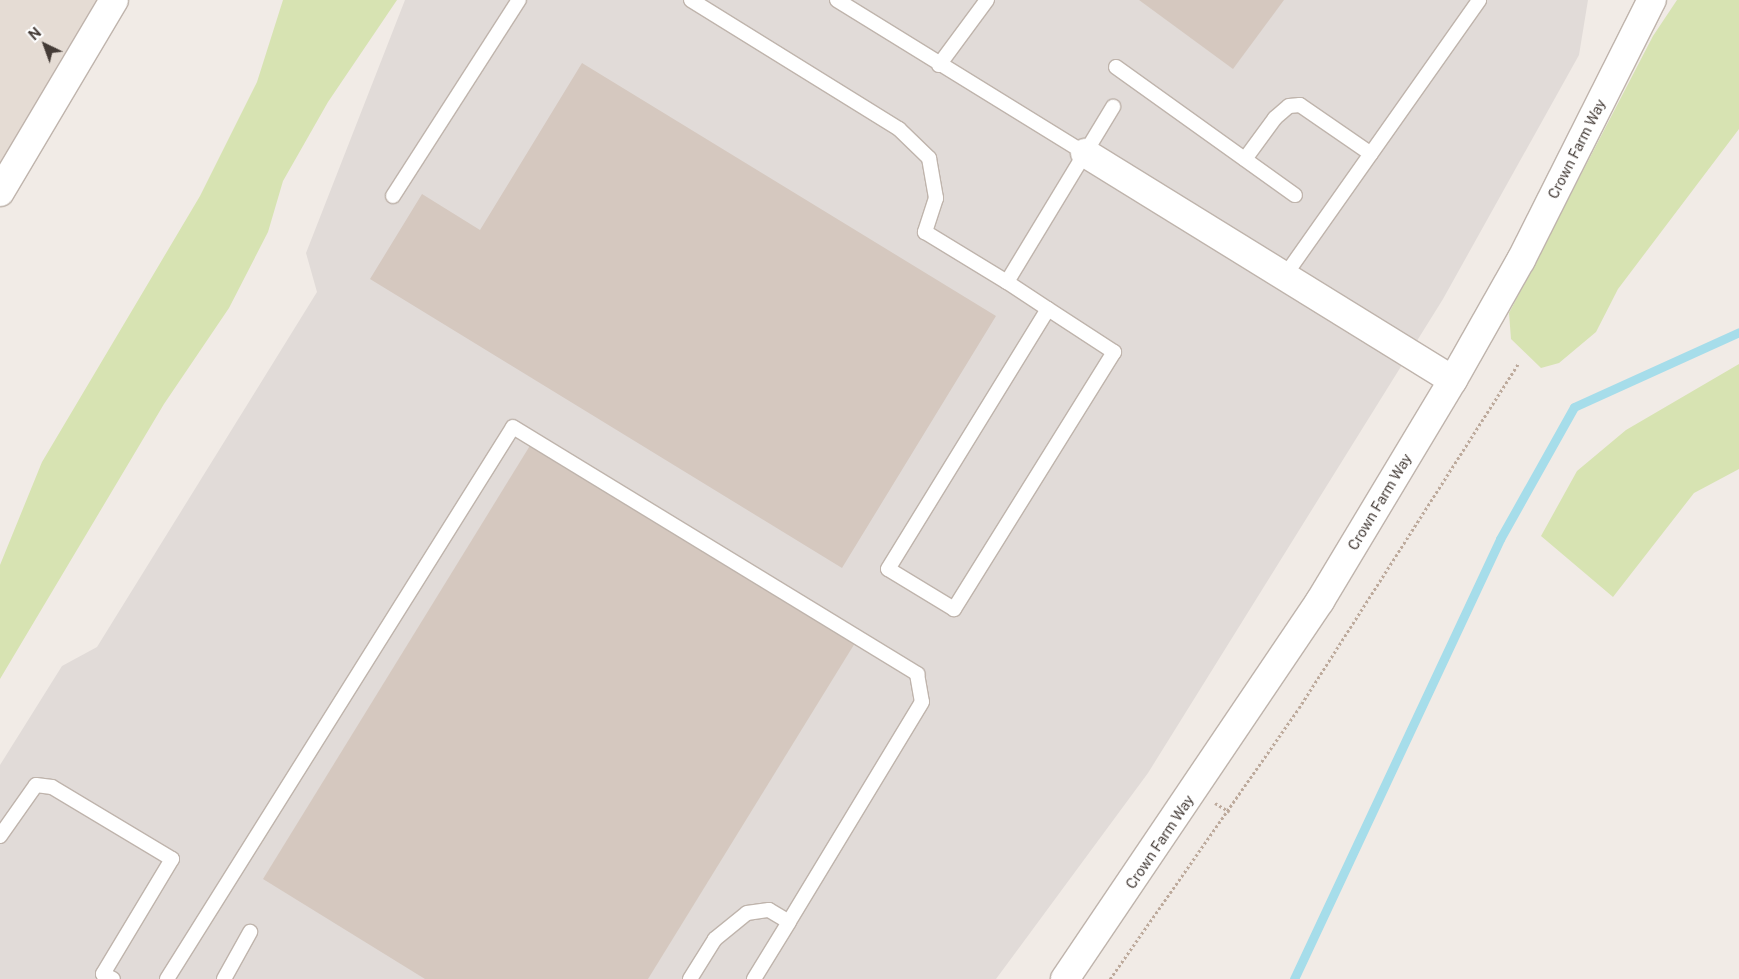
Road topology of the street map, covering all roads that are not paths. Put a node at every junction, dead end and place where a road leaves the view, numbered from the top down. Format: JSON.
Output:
{"nodes":[{"id":1,"x":519,"y":0,"type":"edge"},
{"id":2,"x":691,"y":0,"type":"edge"},
{"id":3,"x":837,"y":0,"type":"edge"},
{"id":4,"x":987,"y":0,"type":"edge"},
{"id":5,"x":1479,"y":0,"type":"edge"},
{"id":6,"x":1652,"y":0,"type":"edge"},
{"id":7,"x":106,"y":2,"type":"edge"},
{"id":8,"x":939,"y":65,"type":"junction"},
{"id":9,"x":1116,"y":67,"type":"dead end"},
{"id":10,"x":1113,"y":107,"type":"dead end"},
{"id":11,"x":1085,"y":153,"type":"junction"},
{"id":12,"x":1371,"y":154,"type":"junction"},
{"id":13,"x":1245,"y":159,"type":"junction"},
{"id":14,"x":0,"y":192,"type":"edge"},
{"id":15,"x":1295,"y":195,"type":"dead end"},
{"id":16,"x":393,"y":196,"type":"dead end"},
{"id":17,"x":1286,"y":274,"type":"junction"},
{"id":18,"x":1007,"y":282,"type":"junction"},
{"id":19,"x":1048,"y":308,"type":"junction"},
{"id":20,"x":1453,"y":380,"type":"junction"},
{"id":21,"x":0,"y":836,"type":"edge"},
{"id":22,"x":789,"y":922,"type":"junction"},
{"id":23,"x":250,"y":932,"type":"dead end"},
{"id":24,"x":105,"y":977,"type":"edge"},
{"id":25,"x":167,"y":979,"type":"edge"},
{"id":26,"x":224,"y":979,"type":"edge"},
{"id":27,"x":690,"y":979,"type":"edge"},
{"id":28,"x":754,"y":979,"type":"edge"},
{"id":29,"x":1065,"y":979,"type":"edge"}],
"edges":[{"from":1,"to":16,"type":"lane"},
{"from":2,"to":18,"type":"lane"},
{"from":3,"to":8,"type":"lane"},
{"from":4,"to":8,"type":"lane"},
{"from":5,"to":12,"type":"lane"},
{"from":6,"to":20,"type":"street","name":"Crown Farm Way"},
{"from":7,"to":14,"type":"street"},
{"from":8,"to":11,"type":"lane"},
{"from":9,"to":13,"type":"lane"},
{"from":10,"to":11,"type":"lane"},
{"from":11,"to":17,"type":"street"},
{"from":11,"to":18,"type":"lane"},
{"from":12,"to":13,"type":"lane"},
{"from":12,"to":17,"type":"lane"},
{"from":13,"to":15,"type":"lane"},
{"from":17,"to":20,"type":"street"},
{"from":18,"to":19,"type":"lane"},
{"from":19,"to":19,"type":"lane"},
{"from":20,"to":29,"type":"street","name":"Crown Farm Way"},
{"from":21,"to":24,"type":"lane"},
{"from":22,"to":25,"type":"lane"},
{"from":22,"to":27,"type":"lane"},
{"from":22,"to":28,"type":"lane"},
{"from":23,"to":26,"type":"lane"}]}
